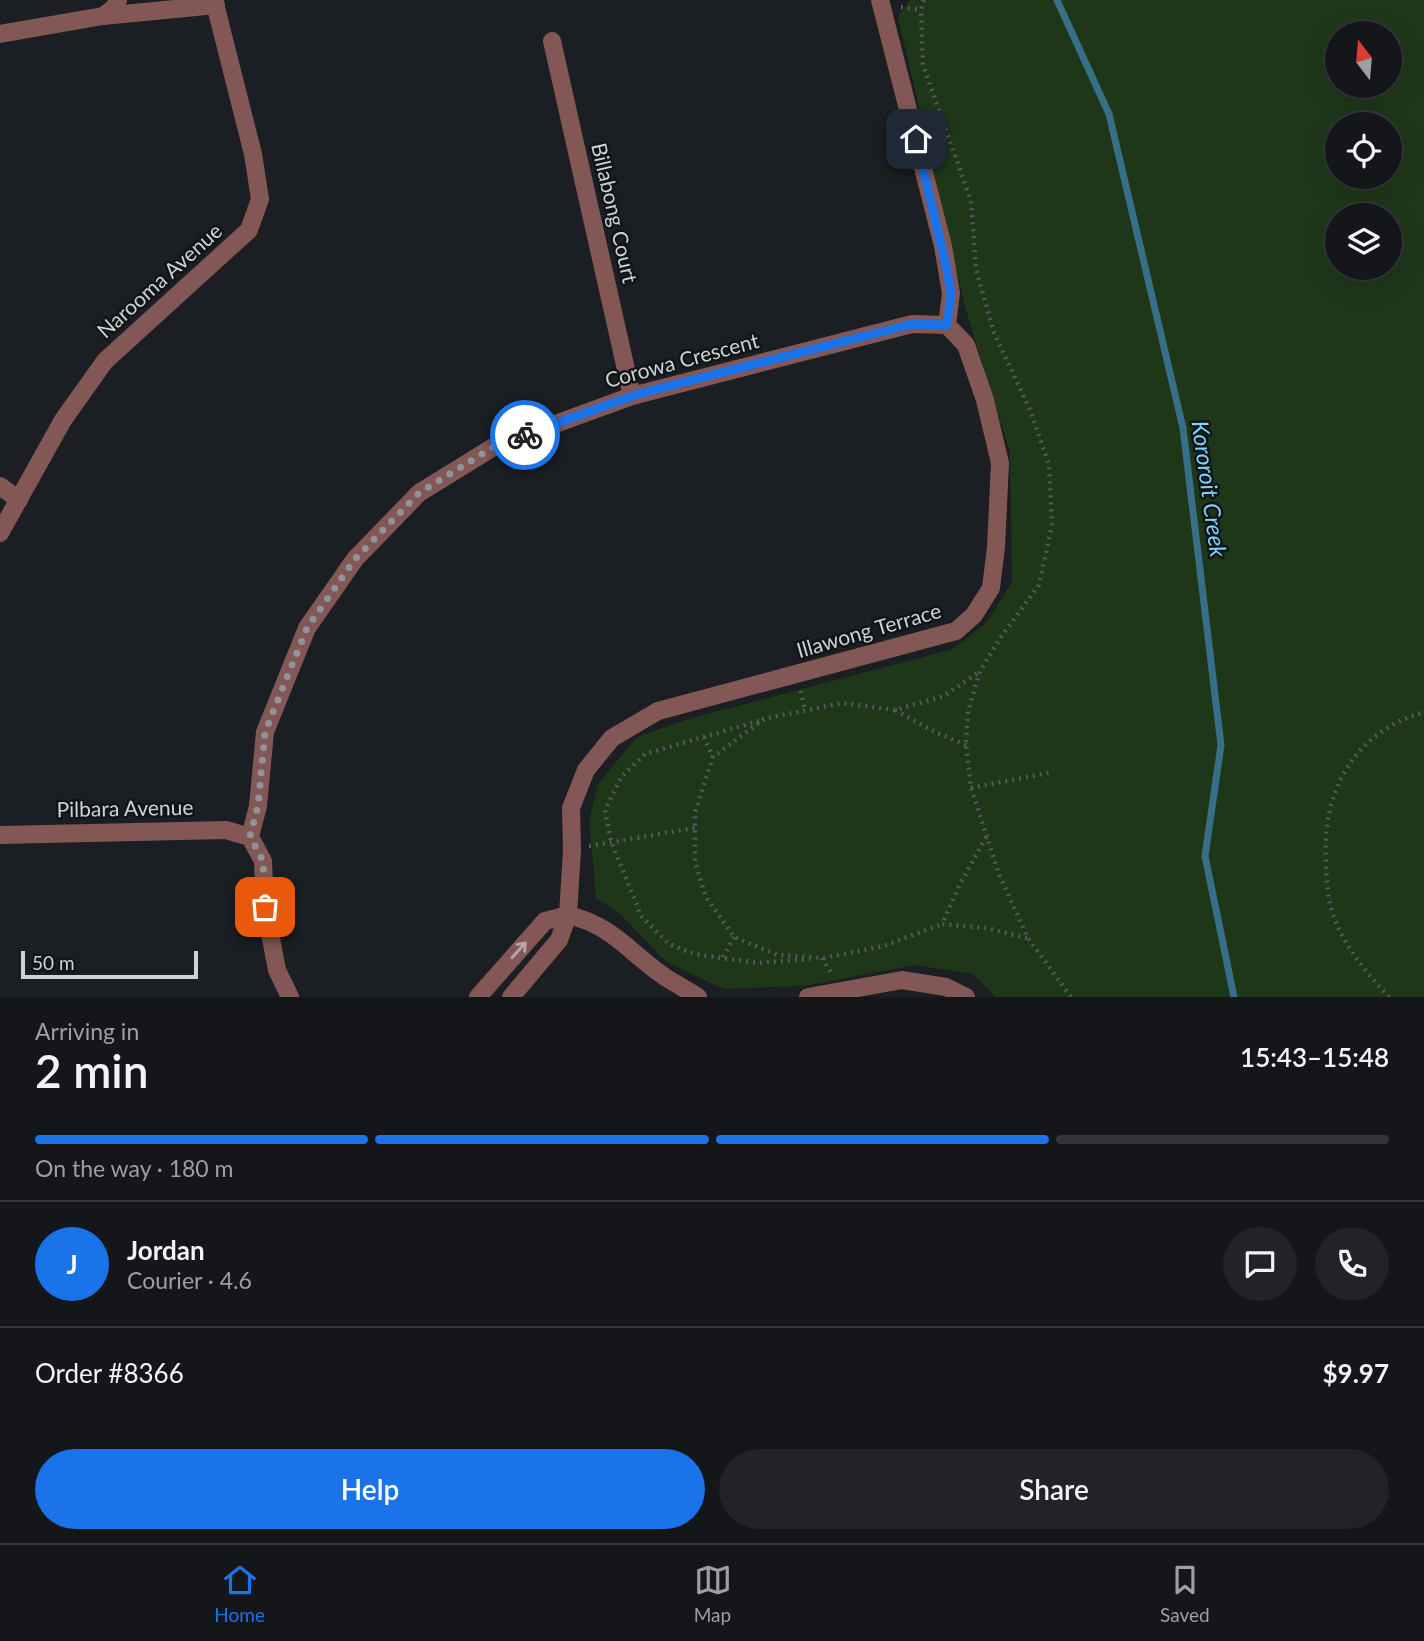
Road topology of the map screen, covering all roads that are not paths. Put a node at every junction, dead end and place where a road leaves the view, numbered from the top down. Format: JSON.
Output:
{"nodes":[{"id":1,"x":118,"y":0,"type":"edge"},
{"id":2,"x":880,"y":0,"type":"edge"},
{"id":3,"x":215,"y":2,"type":"edge"},
{"id":4,"x":103,"y":16,"type":"junction"},
{"id":5,"x":0,"y":34,"type":"edge"},
{"id":6,"x":552,"y":41,"type":"dead end"},
{"id":7,"x":947,"y":325,"type":"junction"},
{"id":8,"x":632,"y":396,"type":"junction"},
{"id":9,"x":0,"y":486,"type":"edge"},
{"id":10,"x":19,"y":500,"type":"junction"},
{"id":11,"x":0,"y":533,"type":"edge"},
{"id":12,"x":0,"y":835,"type":"edge"},
{"id":13,"x":250,"y":836,"type":"junction"},
{"id":14,"x":568,"y":915,"type":"junction"},
{"id":15,"x":290,"y":997,"type":"edge"},
{"id":16,"x":478,"y":997,"type":"edge"},
{"id":17,"x":511,"y":997,"type":"edge"},
{"id":18,"x":698,"y":997,"type":"edge"},
{"id":19,"x":808,"y":997,"type":"edge"},
{"id":20,"x":966,"y":997,"type":"edge"}],
"edges":[{"from":1,"to":4,"type":"street"},
{"from":2,"to":7,"type":"street"},
{"from":3,"to":4,"type":"street"},
{"from":3,"to":10,"type":"street","name":"Narooma Avenue"},
{"from":4,"to":5,"type":"street"},
{"from":6,"to":8,"type":"street","name":"Billabong Court"},
{"from":7,"to":8,"type":"street","name":"Corowa Crescent"},
{"from":7,"to":14,"type":"street","name":"Illawong Terrace"},
{"from":8,"to":13,"type":"street","name":"Corowa Crescent"},
{"from":9,"to":10,"type":"street"},
{"from":10,"to":11,"type":"street","name":"Narooma Avenue"},
{"from":12,"to":13,"type":"street","name":"Pilbara Avenue"},
{"from":13,"to":15,"type":"street"},
{"from":16,"to":14,"type":"street","one_way":true},
{"from":14,"to":17,"type":"street"},
{"from":14,"to":18,"type":"street"},
{"from":19,"to":20,"type":"street"}]}
